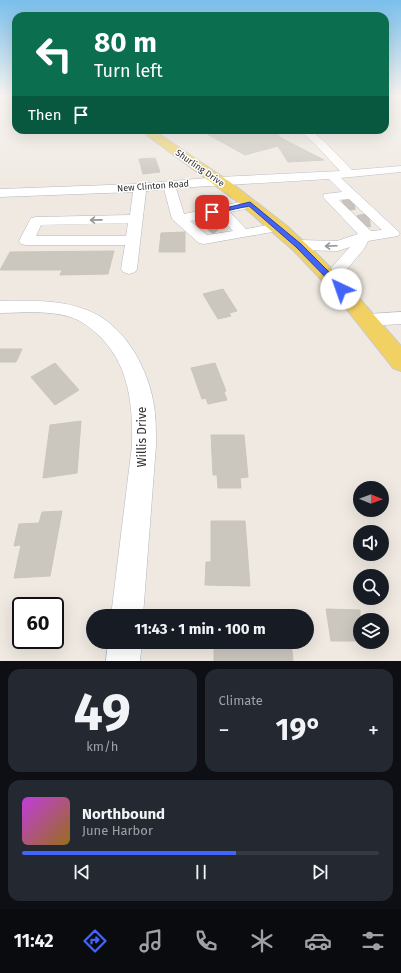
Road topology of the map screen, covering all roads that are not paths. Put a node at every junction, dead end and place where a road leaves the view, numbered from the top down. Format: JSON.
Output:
{"nodes":[{"id":1,"x":152,"y":134,"type":"edge"},
{"id":2,"x":309,"y":134,"type":"edge"},
{"id":3,"x":401,"y":169,"type":"edge"},
{"id":4,"x":348,"y":174,"type":"junction"},
{"id":5,"x":331,"y":175,"type":"junction"},
{"id":6,"x":219,"y":181,"type":"junction"},
{"id":7,"x":170,"y":186,"type":"junction"},
{"id":8,"x":140,"y":188,"type":"junction"},
{"id":9,"x":0,"y":193,"type":"edge"},
{"id":10,"x":250,"y":204,"type":"junction"},
{"id":11,"x":221,"y":210,"type":"junction"},
{"id":12,"x":357,"y":211,"type":"junction"},
{"id":13,"x":135,"y":219,"type":"junction"},
{"id":14,"x":179,"y":219,"type":"junction"},
{"id":15,"x":214,"y":225,"type":"junction"},
{"id":16,"x":278,"y":227,"type":"junction"},
{"id":17,"x":243,"y":234,"type":"junction"},
{"id":18,"x":365,"y":238,"type":"junction"},
{"id":19,"x":133,"y":240,"type":"junction"},
{"id":20,"x":299,"y":245,"type":"junction"},
{"id":21,"x":129,"y":269,"type":"dead end"},
{"id":22,"x":331,"y":278,"type":"junction"},
{"id":23,"x":0,"y":307,"type":"edge"},
{"id":24,"x":401,"y":318,"type":"edge"},
{"id":25,"x":368,"y":320,"type":"junction"},
{"id":26,"x":401,"y":362,"type":"edge"},
{"id":27,"x":128,"y":609,"type":"edge"},
{"id":28,"x":124,"y":649,"type":"edge"},
{"id":29,"x":123,"y":661,"type":"edge"}],
"edges":[{"from":1,"to":6,"type":"main road","name":"Shurling Drive"},
{"from":2,"to":4,"type":"street"},
{"from":3,"to":4,"type":"street","name":"New Clinton Road"},
{"from":4,"to":5,"type":"street","name":"New Clinton Road"},
{"from":5,"to":6,"type":"street","name":"New Clinton Road"},
{"from":5,"to":12,"type":"street"},
{"from":6,"to":7,"type":"street","name":"New Clinton Road"},
{"from":6,"to":10,"type":"main road","name":"Shurling Drive"},
{"from":7,"to":8,"type":"street","name":"New Clinton Road"},
{"from":7,"to":14,"type":"street"},
{"from":8,"to":9,"type":"street","name":"New Clinton Road"},
{"from":8,"to":13,"type":"street"},
{"from":10,"to":11,"type":"street"},
{"from":10,"to":16,"type":"main road","name":"Shurling Drive"},
{"from":11,"to":15,"type":"street"},
{"from":11,"to":17,"type":"street"},
{"from":12,"to":18,"type":"street"},
{"from":12,"to":18,"type":"street"},
{"from":13,"to":19,"type":"street"},
{"from":13,"to":19,"type":"street","one_way":true},
{"from":14,"to":15,"type":"street"},
{"from":14,"to":15,"type":"street"},
{"from":15,"to":17,"type":"street"},
{"from":16,"to":17,"type":"street"},
{"from":16,"to":20,"type":"main road","name":"Shurling Drive"},
{"from":18,"to":20,"type":"street","one_way":true},
{"from":18,"to":22,"type":"street"},
{"from":19,"to":21,"type":"street"},
{"from":20,"to":22,"type":"main road","name":"Shurling Drive"},
{"from":22,"to":25,"type":"main road","name":"Shurling Drive"},
{"from":23,"to":27,"type":"street","name":"Willis Drive"},
{"from":24,"to":25,"type":"street"},
{"from":25,"to":26,"type":"main road","name":"Shurling Drive"},
{"from":28,"to":29,"type":"street"}]}
